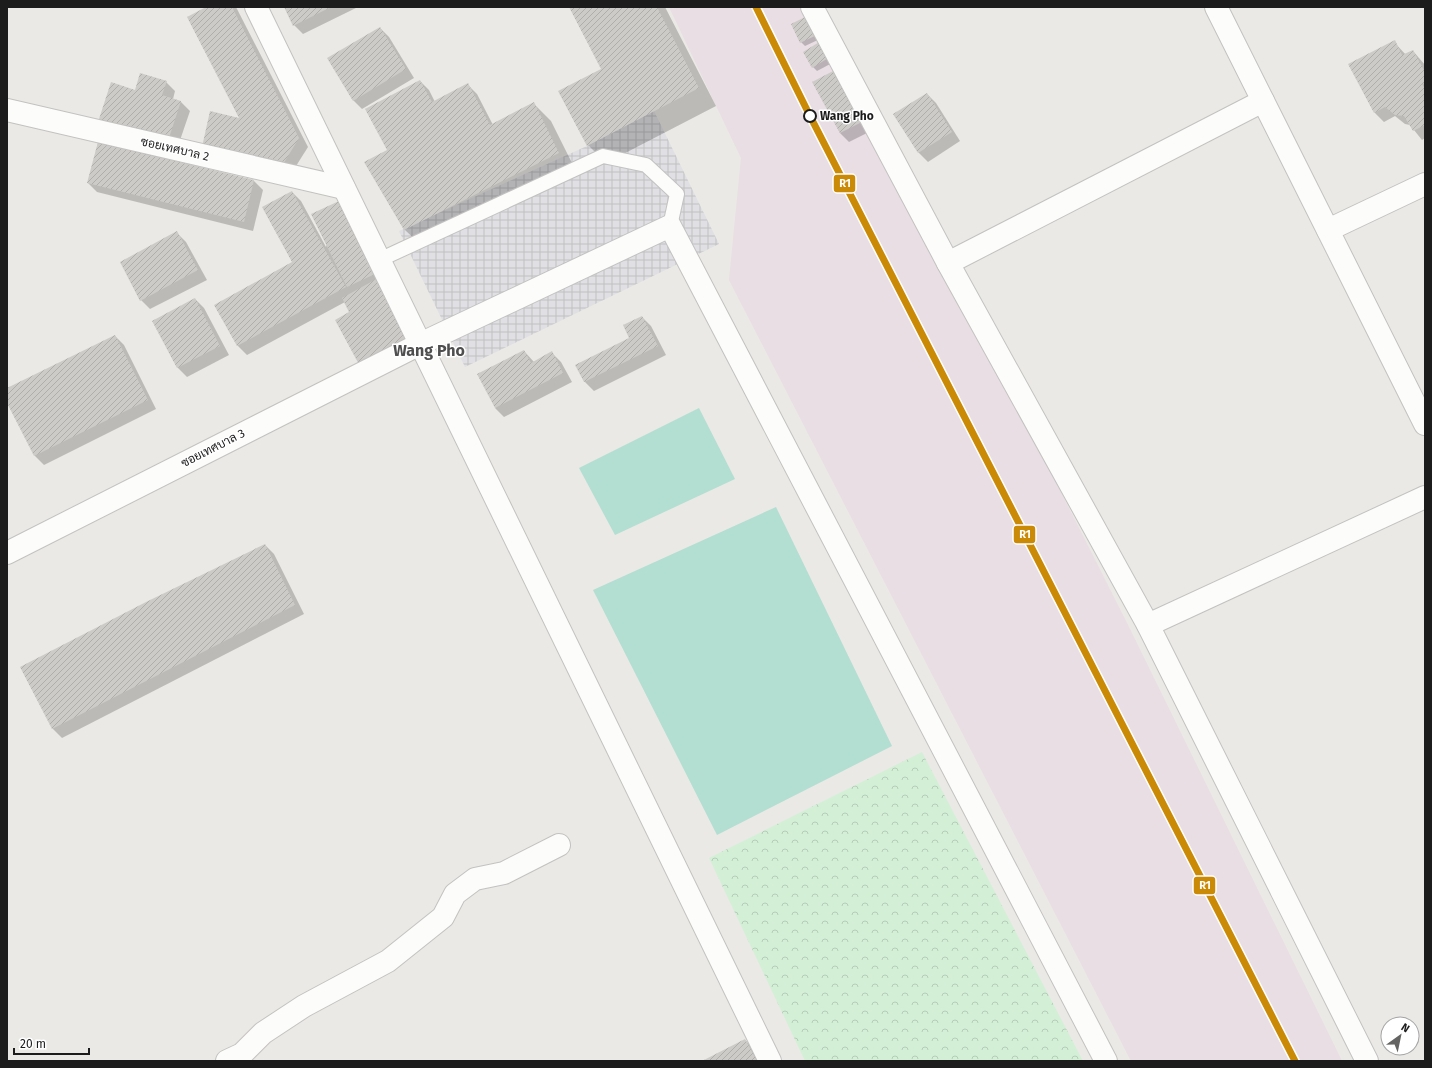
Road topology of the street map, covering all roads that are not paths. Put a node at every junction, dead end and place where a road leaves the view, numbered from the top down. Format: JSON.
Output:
{"nodes":[{"id":1,"x":256,"y":7,"type":"edge"},
{"id":2,"x":812,"y":7,"type":"edge"},
{"id":3,"x":1216,"y":7,"type":"edge"},
{"id":4,"x":1263,"y":101,"type":"junction"},
{"id":5,"x":7,"y":110,"type":"edge"},
{"id":6,"x":1425,"y":184,"type":"edge"},
{"id":7,"x":344,"y":188,"type":"junction"},
{"id":8,"x":670,"y":226,"type":"junction"},
{"id":9,"x":1328,"y":230,"type":"junction"},
{"id":10,"x":379,"y":260,"type":"junction"},
{"id":11,"x":948,"y":263,"type":"junction"},
{"id":12,"x":420,"y":344,"type":"junction"},
{"id":13,"x":1425,"y":424,"type":"edge"},
{"id":14,"x":1425,"y":497,"type":"edge"},
{"id":15,"x":7,"y":553,"type":"edge"},
{"id":16,"x":1148,"y":625,"type":"junction"},
{"id":17,"x":559,"y":845,"type":"dead end"},
{"id":18,"x":227,"y":1061,"type":"edge"},
{"id":19,"x":770,"y":1061,"type":"edge"},
{"id":20,"x":1106,"y":1061,"type":"edge"},
{"id":21,"x":1367,"y":1061,"type":"edge"}],
"edges":[{"from":1,"to":7,"type":"street"},
{"from":2,"to":11,"type":"street"},
{"from":3,"to":4,"type":"street"},
{"from":4,"to":9,"type":"street"},
{"from":4,"to":11,"type":"street"},
{"from":5,"to":7,"type":"street","name":"ซอยเทศบาล 2"},
{"from":6,"to":9,"type":"street"},
{"from":7,"to":10,"type":"street"},
{"from":8,"to":10,"type":"lane"},
{"from":8,"to":12,"type":"street","name":"ซอยเทศบาล 3"},
{"from":8,"to":20,"type":"street"},
{"from":9,"to":13,"type":"street"},
{"from":10,"to":12,"type":"street"},
{"from":11,"to":16,"type":"street"},
{"from":12,"to":15,"type":"street","name":"ซอยเทศบาล 3"},
{"from":12,"to":19,"type":"street"},
{"from":14,"to":16,"type":"street"},
{"from":16,"to":21,"type":"street"},
{"from":17,"to":18,"type":"street"}]}
